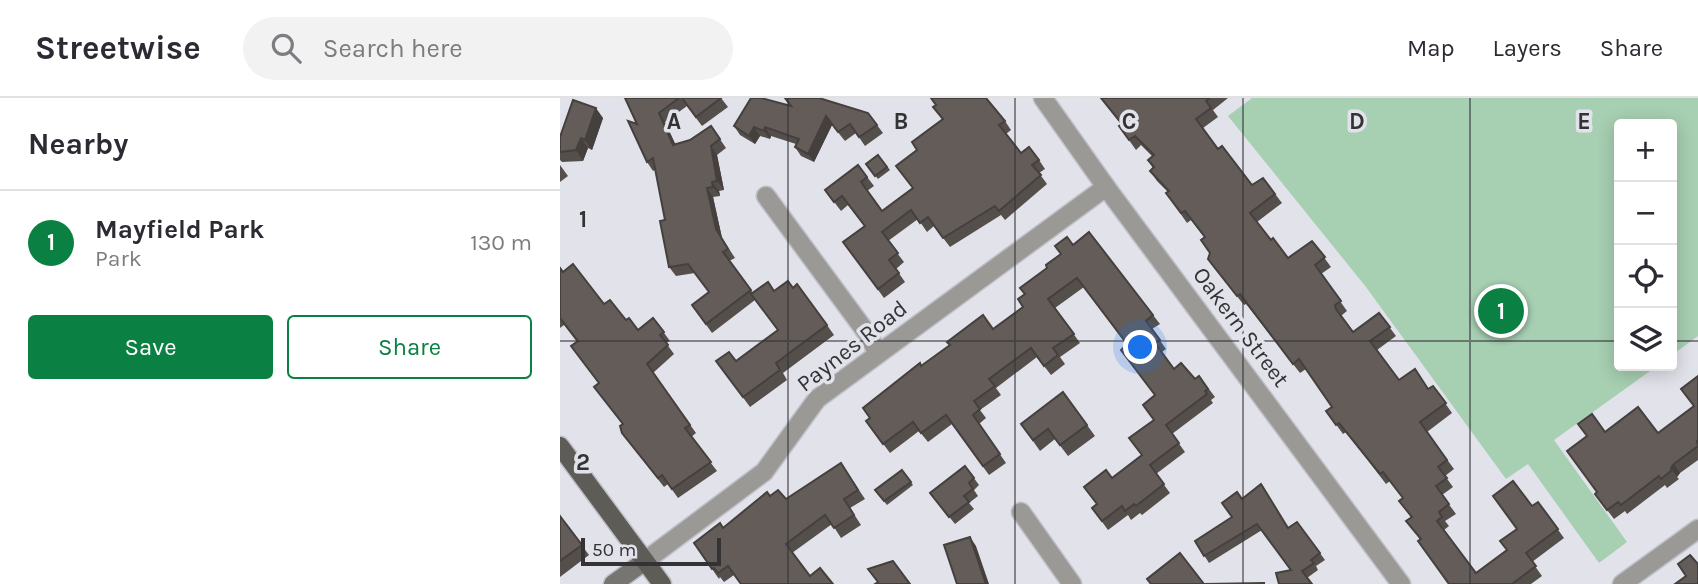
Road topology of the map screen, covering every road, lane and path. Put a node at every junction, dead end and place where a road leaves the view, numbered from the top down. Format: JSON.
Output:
{"nodes":[{"id":1,"x":1043,"y":98,"type":"edge"},
{"id":2,"x":1106,"y":187,"type":"junction"},
{"id":3,"x":766,"y":196,"type":"dead end"},
{"id":4,"x":878,"y":354,"type":"junction"},
{"id":5,"x":560,"y":446,"type":"edge"},
{"id":6,"x":1021,"y":512,"type":"dead end"},
{"id":7,"x":1698,"y":529,"type":"edge"},
{"id":8,"x":645,"y":561,"type":"junction"},
{"id":9,"x":613,"y":584,"type":"edge"},
{"id":10,"x":662,"y":584,"type":"edge"},
{"id":11,"x":1072,"y":584,"type":"edge"},
{"id":12,"x":1401,"y":584,"type":"edge"},
{"id":13,"x":1622,"y":584,"type":"edge"}],
"edges":[{"from":1,"to":2,"type":"street","name":"Oakern Street"},
{"from":2,"to":4,"type":"street","name":"Paynes Road"},
{"from":2,"to":12,"type":"street","name":"Oakern Street"},
{"from":3,"to":4,"type":"street"},
{"from":4,"to":8,"type":"street","name":"Paynes Road"},
{"from":5,"to":8,"type":"main road"},
{"from":6,"to":11,"type":"street"},
{"from":7,"to":13,"type":"street"},
{"from":8,"to":9,"type":"street"},
{"from":8,"to":10,"type":"main road"}]}
